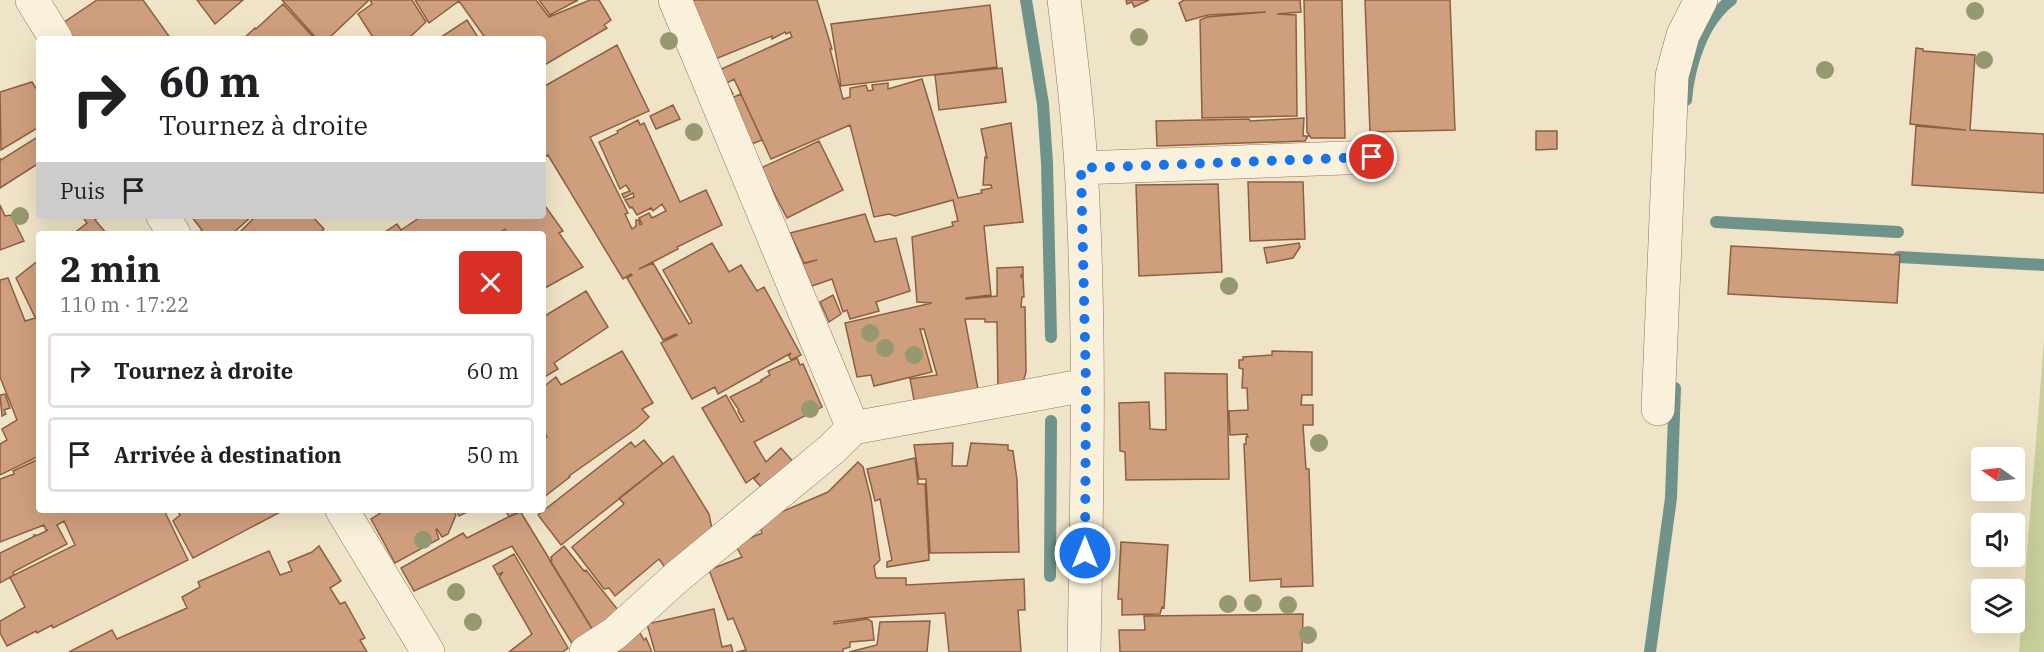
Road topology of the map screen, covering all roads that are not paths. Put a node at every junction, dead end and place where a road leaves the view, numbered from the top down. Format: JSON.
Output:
{"nodes":[{"id":1,"x":32,"y":0,"type":"edge"},
{"id":2,"x":675,"y":0,"type":"edge"},
{"id":3,"x":1064,"y":0,"type":"edge"},
{"id":4,"x":1701,"y":0,"type":"edge"},
{"id":5,"x":54,"y":36,"type":"edge"},
{"id":6,"x":1372,"y":157,"type":"dead end"},
{"id":7,"x":1081,"y":168,"type":"junction"},
{"id":8,"x":1086,"y":385,"type":"junction"},
{"id":9,"x":1658,"y":409,"type":"dead end"},
{"id":10,"x":853,"y":428,"type":"junction"},
{"id":11,"x":344,"y":513,"type":"edge"},
{"id":12,"x":428,"y":652,"type":"edge"},
{"id":13,"x":586,"y":652,"type":"edge"},
{"id":14,"x":1084,"y":652,"type":"edge"}],
"edges":[{"from":1,"to":5,"type":"street"},
{"from":2,"to":10,"type":"street"},
{"from":3,"to":7,"type":"street"},
{"from":4,"to":9,"type":"street"},
{"from":6,"to":7,"type":"street"},
{"from":7,"to":8,"type":"street"},
{"from":8,"to":10,"type":"street"},
{"from":8,"to":14,"type":"street"},
{"from":10,"to":13,"type":"street"},
{"from":11,"to":12,"type":"street"}]}
